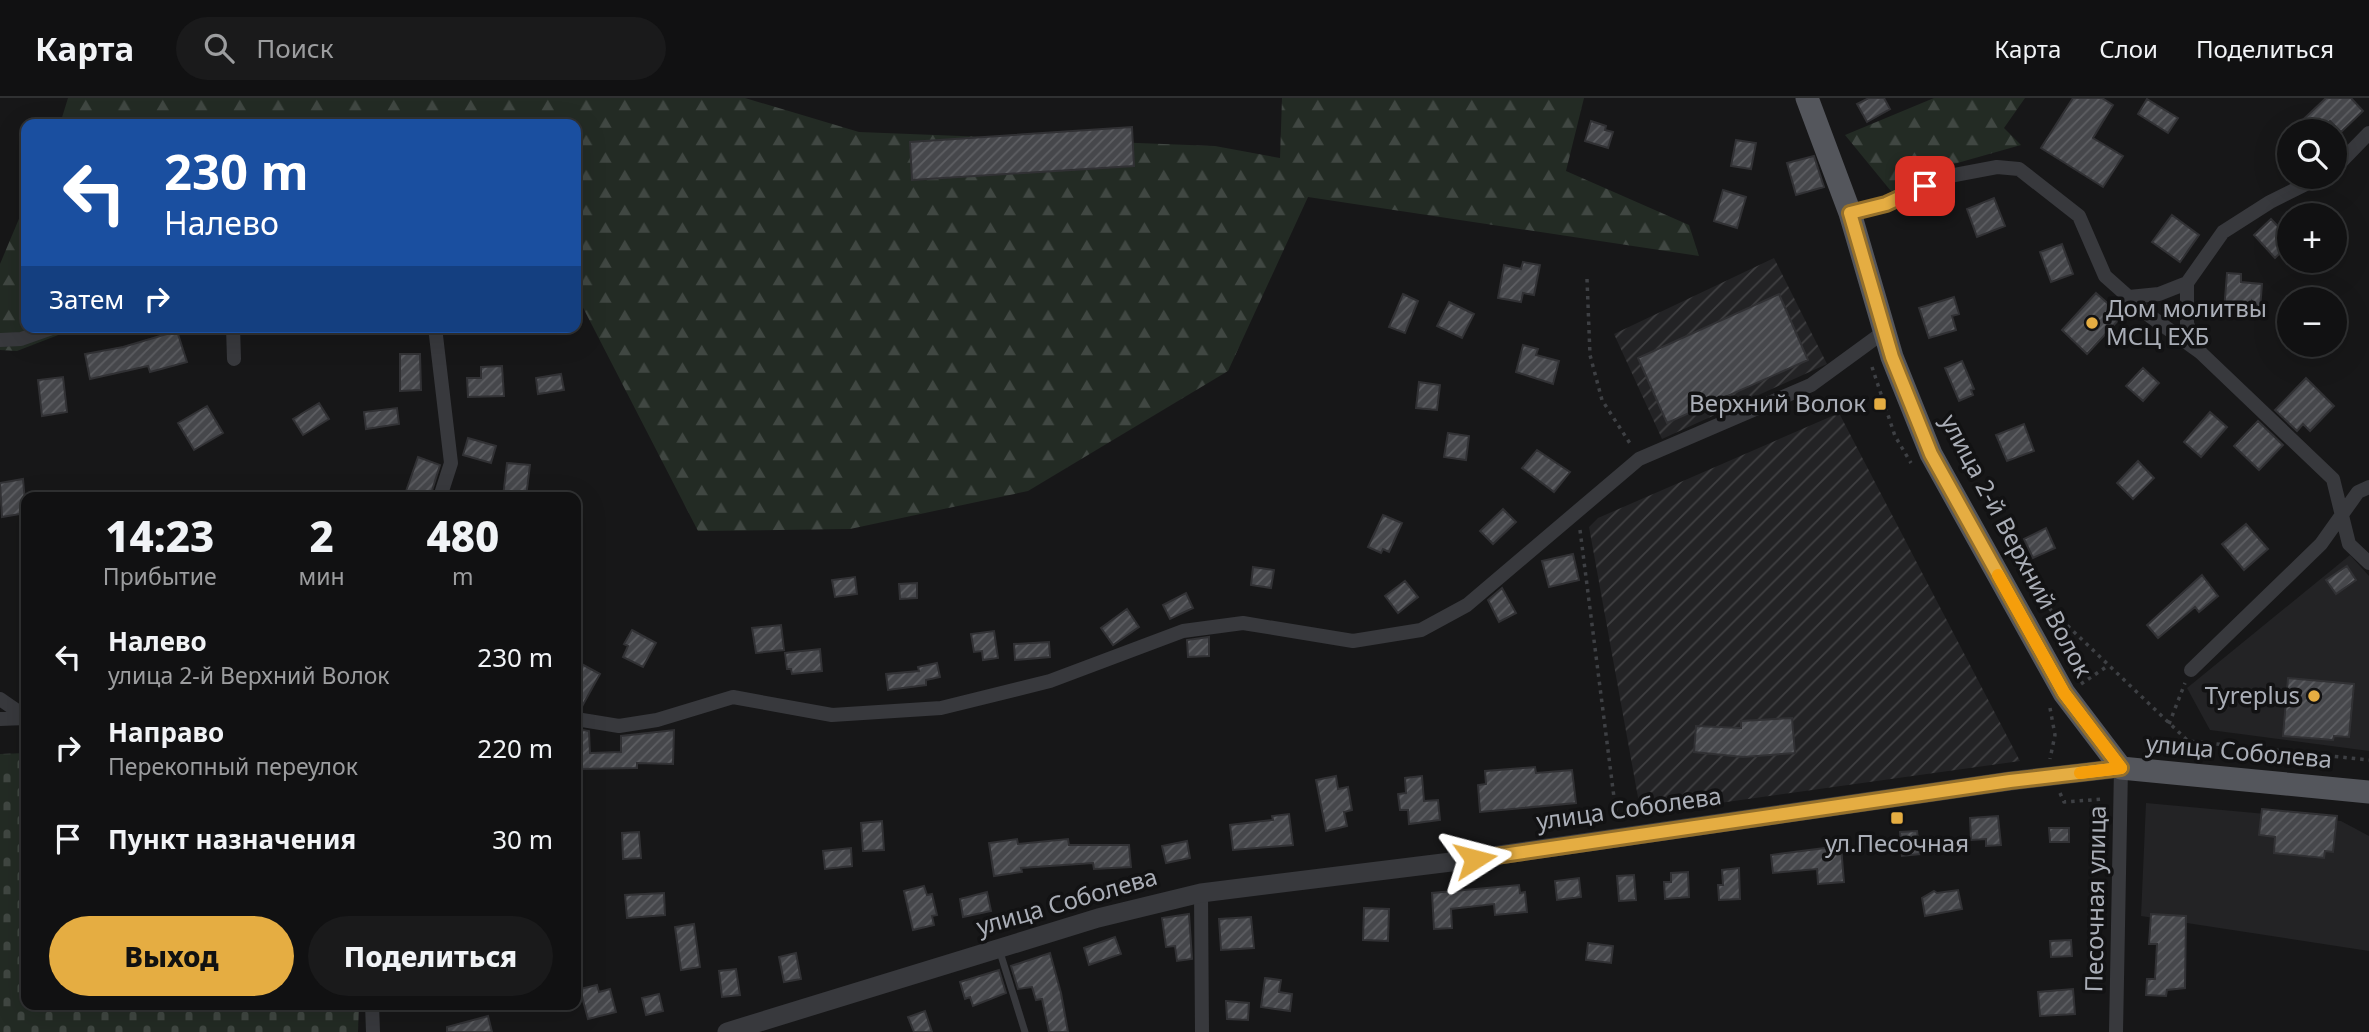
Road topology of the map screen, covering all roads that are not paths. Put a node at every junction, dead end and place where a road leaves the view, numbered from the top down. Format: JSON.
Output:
{"nodes":[{"id":1,"x":1807,"y":98,"type":"edge"},
{"id":2,"x":2369,"y":133,"type":"edge"},
{"id":3,"x":2347,"y":156,"type":"edge"},
{"id":4,"x":2296,"y":189,"type":"edge"},
{"id":5,"x":1850,"y":213,"type":"junction"},
{"id":6,"x":2187,"y":283,"type":"junction"},
{"id":7,"x":2129,"y":297,"type":"junction"},
{"id":8,"x":1885,"y":331,"type":"junction"},
{"id":9,"x":39,"y":333,"type":"edge"},
{"id":10,"x":233,"y":333,"type":"edge"},
{"id":11,"x":436,"y":333,"type":"edge"},
{"id":12,"x":0,"y":340,"type":"edge"},
{"id":13,"x":2200,"y":352,"type":"junction"},
{"id":14,"x":234,"y":359,"type":"dead end"},
{"id":15,"x":2369,"y":487,"type":"edge"},
{"id":16,"x":442,"y":492,"type":"edge"},
{"id":17,"x":2342,"y":513,"type":"junction"},
{"id":18,"x":2369,"y":563,"type":"edge"},
{"id":19,"x":2191,"y":670,"type":"road end"},
{"id":20,"x":0,"y":699,"type":"edge"},
{"id":21,"x":21,"y":714,"type":"edge"},
{"id":22,"x":21,"y":717,"type":"edge"},
{"id":23,"x":0,"y":719,"type":"edge"},
{"id":24,"x":581,"y":720,"type":"edge"},
{"id":25,"x":2121,"y":768,"type":"junction"},
{"id":26,"x":2358,"y":790,"type":"edge"},
{"id":27,"x":2369,"y":803,"type":"edge"},
{"id":28,"x":1200,"y":893,"type":"junction"},
{"id":29,"x":999,"y":948,"type":"junction"},
{"id":30,"x":372,"y":1010,"type":"edge"},
{"id":31,"x":373,"y":1032,"type":"edge"},
{"id":32,"x":727,"y":1032,"type":"edge"},
{"id":33,"x":1025,"y":1032,"type":"edge"},
{"id":34,"x":1202,"y":1032,"type":"edge"},
{"id":35,"x":2116,"y":1032,"type":"edge"}],
"edges":[{"from":1,"to":5,"type":"main road","name":"улица 2-й Верхний Волок"},
{"from":2,"to":3,"type":"street"},
{"from":4,"to":6,"type":"street"},
{"from":5,"to":7,"type":"street"},
{"from":5,"to":8,"type":"main road","name":"улица 2-й Верхний Волок"},
{"from":6,"to":7,"type":"street"},
{"from":6,"to":13,"type":"street"},
{"from":7,"to":13,"type":"street"},
{"from":8,"to":24,"type":"street"},
{"from":8,"to":25,"type":"main road","name":"улица 2-й Верхний Волок"},
{"from":9,"to":12,"type":"street"},
{"from":10,"to":14,"type":"street"},
{"from":11,"to":16,"type":"street"},
{"from":13,"to":17,"type":"street"},
{"from":15,"to":17,"type":"street"},
{"from":17,"to":18,"type":"street"},
{"from":17,"to":19,"type":"street"},
{"from":20,"to":21,"type":"street"},
{"from":22,"to":23,"type":"street"},
{"from":25,"to":26,"type":"main road","name":"улица Соболева"},
{"from":25,"to":28,"type":"street","name":"улица Соболева"},
{"from":25,"to":35,"type":"street","name":"Песочная улица"},
{"from":26,"to":27,"type":"main road","name":"улица Соболева"},
{"from":28,"to":29,"type":"street","name":"улица Соболева"},
{"from":28,"to":34,"type":"street"},
{"from":29,"to":32,"type":"street","name":"улица Соболева"},
{"from":29,"to":33,"type":"lane"},
{"from":30,"to":31,"type":"street"}]}
